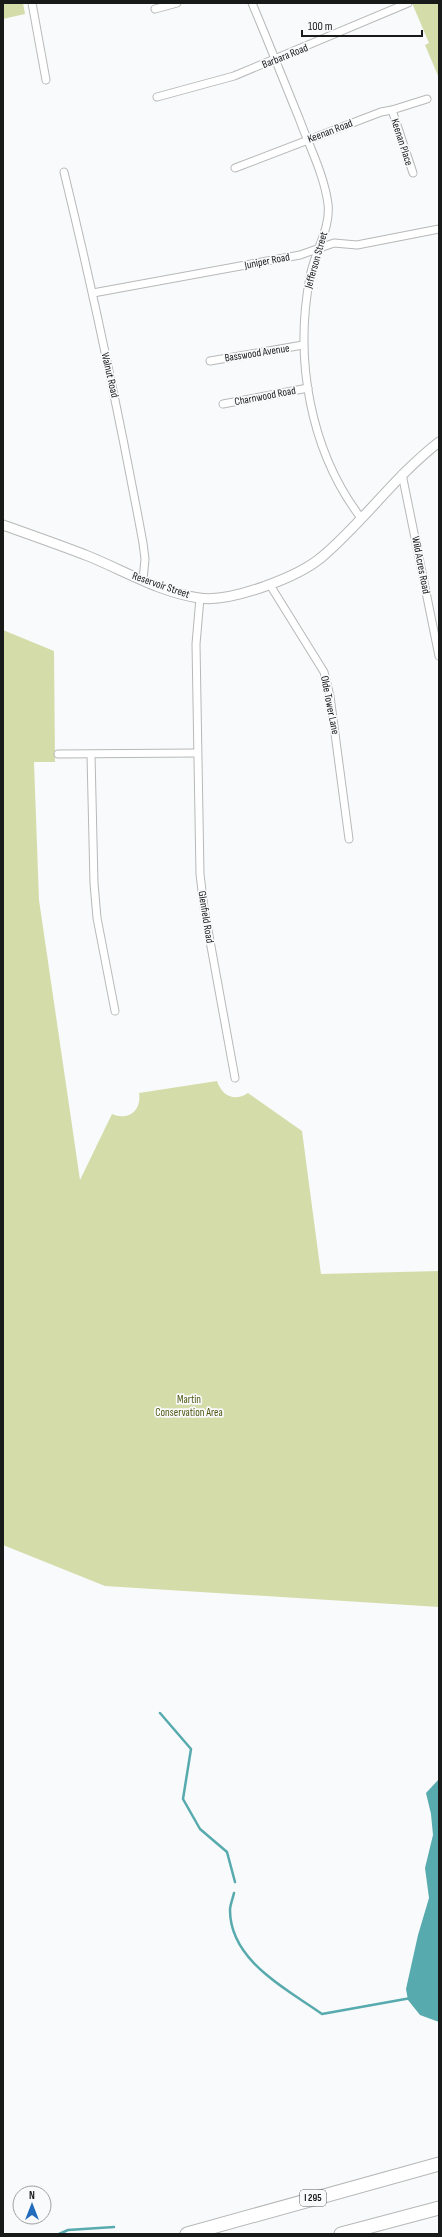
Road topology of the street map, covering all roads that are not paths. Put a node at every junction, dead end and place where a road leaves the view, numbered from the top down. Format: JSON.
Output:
{"nodes":[{"id":1,"x":32,"y":3,"type":"edge"},
{"id":2,"x":177,"y":3,"type":"edge"},
{"id":3,"x":252,"y":3,"type":"edge"},
{"id":4,"x":408,"y":3,"type":"edge"},
{"id":5,"x":155,"y":10,"type":"dead end"},
{"id":6,"x":276,"y":60,"type":"junction"},
{"id":7,"x":46,"y":80,"type":"dead end"},
{"id":8,"x":158,"y":97,"type":"dead end"},
{"id":9,"x":427,"y":99,"type":"dead end"},
{"id":10,"x":392,"y":110,"type":"junction"},
{"id":11,"x":307,"y":139,"type":"junction"},
{"id":12,"x":235,"y":168,"type":"dead end"},
{"id":13,"x":64,"y":172,"type":"dead end"},
{"id":14,"x":412,"y":173,"type":"dead end"},
{"id":15,"x":439,"y":229,"type":"edge"},
{"id":16,"x":318,"y":248,"type":"junction"},
{"id":17,"x":93,"y":293,"type":"junction"},
{"id":18,"x":303,"y":345,"type":"junction"},
{"id":19,"x":210,"y":360,"type":"dead end"},
{"id":20,"x":308,"y":388,"type":"junction"},
{"id":21,"x":223,"y":404,"type":"dead end"},
{"id":22,"x":439,"y":442,"type":"edge"},
{"id":23,"x":402,"y":474,"type":"junction"},
{"id":24,"x":361,"y":518,"type":"junction"},
{"id":25,"x":3,"y":525,"type":"edge"},
{"id":26,"x":143,"y":580,"type":"junction"},
{"id":27,"x":270,"y":585,"type":"junction"},
{"id":28,"x":200,"y":598,"type":"junction"},
{"id":29,"x":439,"y":656,"type":"edge"},
{"id":30,"x":197,"y":753,"type":"junction"},
{"id":31,"x":58,"y":754,"type":"dead end"},
{"id":32,"x":91,"y":754,"type":"junction"},
{"id":33,"x":349,"y":839,"type":"dead end"},
{"id":34,"x":115,"y":1011,"type":"dead end"},
{"id":35,"x":235,"y":1078,"type":"dead end"},
{"id":36,"x":439,"y":2164,"type":"edge"},
{"id":37,"x":439,"y":2208,"type":"edge"},
{"id":38,"x":187,"y":2234,"type":"edge"},
{"id":39,"x":341,"y":2234,"type":"edge"}],
"edges":[{"from":1,"to":7,"type":"street"},
{"from":2,"to":5,"type":"street"},
{"from":3,"to":6,"type":"street","name":"Jefferson Street"},
{"from":4,"to":6,"type":"street","name":"Barbara Road"},
{"from":6,"to":8,"type":"street","name":"Barbara Road"},
{"from":6,"to":11,"type":"street","name":"Jefferson Street"},
{"from":9,"to":10,"type":"street","name":"Keenan Road"},
{"from":10,"to":11,"type":"street","name":"Keenan Road"},
{"from":10,"to":14,"type":"street","name":"Keenan Place"},
{"from":11,"to":12,"type":"street","name":"Keenan Road"},
{"from":11,"to":16,"type":"street","name":"Jefferson Street"},
{"from":13,"to":17,"type":"street","name":"Walnut Road"},
{"from":15,"to":16,"type":"street","name":"Juniper Road"},
{"from":16,"to":17,"type":"street","name":"Juniper Road"},
{"from":16,"to":18,"type":"street","name":"Jefferson Street"},
{"from":17,"to":26,"type":"street","name":"Walnut Road"},
{"from":18,"to":19,"type":"street","name":"Basswood Avenue"},
{"from":18,"to":20,"type":"street","name":"Jefferson Street"},
{"from":20,"to":21,"type":"street","name":"Charnwood Road"},
{"from":20,"to":24,"type":"street","name":"Jefferson Street"},
{"from":22,"to":23,"type":"street","name":"Reservoir Street"},
{"from":23,"to":24,"type":"street","name":"Reservoir Street"},
{"from":23,"to":29,"type":"street","name":"Wild Acres Road"},
{"from":24,"to":27,"type":"street","name":"Reservoir Street"},
{"from":25,"to":26,"type":"street","name":"Reservoir Street"},
{"from":26,"to":28,"type":"street","name":"Reservoir Street"},
{"from":27,"to":28,"type":"street","name":"Reservoir Street"},
{"from":27,"to":33,"type":"street","name":"Olde Tower Lane"},
{"from":28,"to":30,"type":"street","name":"Glenfield Road"},
{"from":30,"to":32,"type":"street"},
{"from":30,"to":35,"type":"street","name":"Glenfield Road"},
{"from":31,"to":32,"type":"street"},
{"from":32,"to":34,"type":"street"},
{"from":36,"to":38,"type":"highway","number":"I 295"},
{"from":37,"to":39,"type":"highway"}]}
